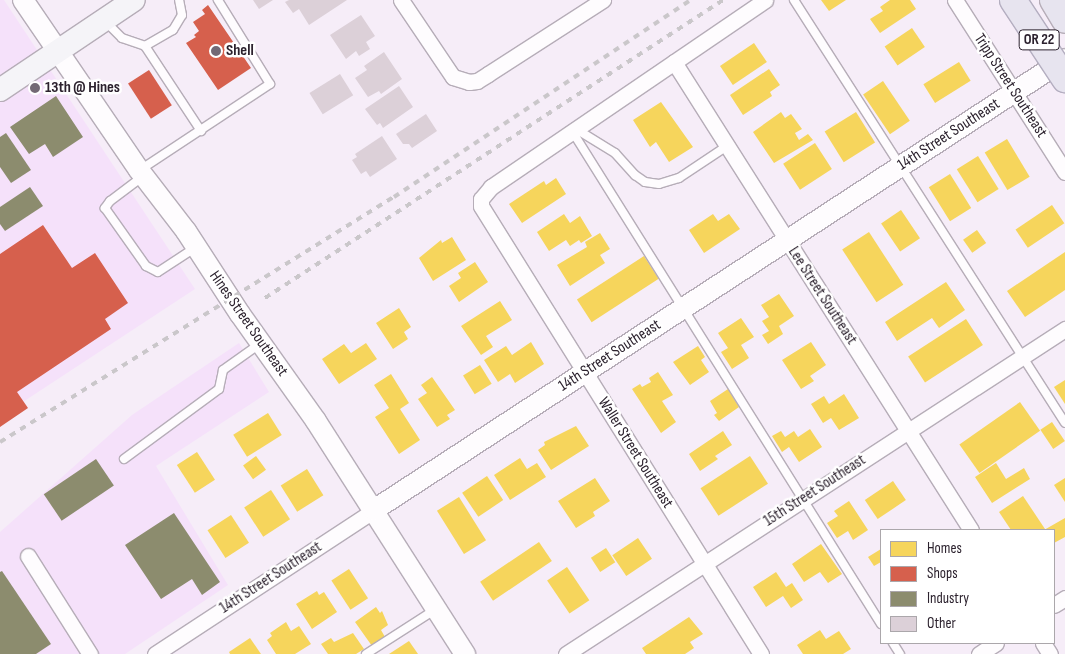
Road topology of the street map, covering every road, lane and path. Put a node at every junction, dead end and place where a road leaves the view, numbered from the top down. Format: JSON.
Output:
{"nodes":[{"id":1,"x":23,"y":0,"type":"edge"},
{"id":2,"x":134,"y":0,"type":"edge"},
{"id":3,"x":179,"y":0,"type":"edge"},
{"id":4,"x":218,"y":0,"type":"edge"},
{"id":5,"x":401,"y":0,"type":"edge"},
{"id":6,"x":765,"y":0,"type":"edge"},
{"id":7,"x":794,"y":0,"type":"edge"},
{"id":8,"x":955,"y":0,"type":"edge"},
{"id":9,"x":1013,"y":0,"type":"edge"},
{"id":10,"x":1053,"y":0,"type":"edge"},
{"id":11,"x":597,"y":2,"type":"edge"},
{"id":12,"x":104,"y":20,"type":"junction"},
{"id":13,"x":1065,"y":20,"type":"edge"},
{"id":14,"x":145,"y":46,"type":"junction"},
{"id":15,"x":58,"y":51,"type":"junction"},
{"id":16,"x":1065,"y":58,"type":"edge"},
{"id":17,"x":674,"y":62,"type":"junction"},
{"id":18,"x":1065,"y":79,"type":"edge"},
{"id":19,"x":0,"y":90,"type":"edge"},
{"id":20,"x":1014,"y":92,"type":"junction"},
{"id":21,"x":574,"y":130,"type":"junction"},
{"id":22,"x":202,"y":131,"type":"junction"},
{"id":23,"x":727,"y":146,"type":"junction"},
{"id":24,"x":900,"y":166,"type":"junction"},
{"id":25,"x":1065,"y":172,"type":"edge"},
{"id":26,"x":141,"y":173,"type":"junction"},
{"id":27,"x":787,"y":241,"type":"junction"},
{"id":28,"x":196,"y":247,"type":"junction"},
{"id":29,"x":684,"y":308,"type":"junction"},
{"id":30,"x":1065,"y":330,"type":"edge"},
{"id":31,"x":261,"y":343,"type":"junction"},
{"id":32,"x":1023,"y":356,"type":"junction"},
{"id":33,"x":585,"y":373,"type":"junction"},
{"id":34,"x":1065,"y":423,"type":"edge"},
{"id":35,"x":908,"y":430,"type":"junction"},
{"id":36,"x":124,"y":459,"type":"dead end"},
{"id":37,"x":803,"y":498,"type":"junction"},
{"id":38,"x":374,"y":510,"type":"junction"},
{"id":39,"x":970,"y":529,"type":"edge"},
{"id":40,"x":28,"y":556,"type":"dead end"},
{"id":41,"x":704,"y":563,"type":"junction"},
{"id":42,"x":436,"y":608,"type":"junction"},
{"id":43,"x":880,"y":622,"type":"edge"},
{"id":44,"x":994,"y":644,"type":"edge"},
{"id":45,"x":90,"y":654,"type":"edge"},
{"id":46,"x":155,"y":654,"type":"edge"},
{"id":47,"x":366,"y":654,"type":"edge"},
{"id":48,"x":465,"y":654,"type":"edge"},
{"id":49,"x":566,"y":654,"type":"edge"},
{"id":50,"x":761,"y":654,"type":"edge"},
{"id":51,"x":979,"y":654,"type":"edge"}],
"edges":[{"from":1,"to":15,"type":"street","name":"Hines Street Southeast"},
{"from":2,"to":12,"type":"main road"},
{"from":3,"to":14,"type":"lane"},
{"from":4,"to":22,"type":"lane"},
{"from":5,"to":11,"type":"street"},
{"from":6,"to":17,"type":"street"},
{"from":7,"to":24,"type":"lane"},
{"from":8,"to":20,"type":"street","name":"Tripp Street Southeast"},
{"from":9,"to":18,"type":"highway","number":"OR 22","bridge":true},
{"from":10,"to":13,"type":"highway"},
{"from":12,"to":14,"type":"lane"},
{"from":12,"to":15,"type":"main road"},
{"from":14,"to":22,"type":"lane"},
{"from":15,"to":19,"type":"main road"},
{"from":15,"to":26,"type":"street","name":"Hines Street Southeast"},
{"from":16,"to":20,"type":"street","name":"14th Street Southeast"},
{"from":17,"to":21,"type":"street"},
{"from":17,"to":23,"type":"street","name":"Lee Street Southeast"},
{"from":20,"to":24,"type":"street","name":"14th Street Southeast"},
{"from":20,"to":25,"type":"street","name":"Tripp Street Southeast"},
{"from":21,"to":23,"type":"lane"},
{"from":21,"to":29,"type":"lane"},
{"from":21,"to":33,"type":"street","name":"Waller Street Southeast"},
{"from":22,"to":26,"type":"lane"},
{"from":23,"to":27,"type":"street","name":"Lee Street Southeast"},
{"from":24,"to":27,"type":"street","name":"14th Street Southeast"},
{"from":24,"to":32,"type":"lane"},
{"from":26,"to":28,"type":"street","name":"Hines Street Southeast"},
{"from":26,"to":28,"type":"lane"},
{"from":27,"to":29,"type":"street","name":"14th Street Southeast"},
{"from":27,"to":35,"type":"street","name":"Lee Street Southeast"},
{"from":28,"to":31,"type":"street","name":"Hines Street Southeast"},
{"from":29,"to":33,"type":"street","name":"14th Street Southeast"},
{"from":29,"to":37,"type":"lane"},
{"from":30,"to":32,"type":"street","name":"15th Street Southeast"},
{"from":31,"to":36,"type":"lane"},
{"from":31,"to":38,"type":"street","name":"Hines Street Southeast"},
{"from":32,"to":34,"type":"lane"},
{"from":32,"to":35,"type":"street","name":"15th Street Southeast"},
{"from":33,"to":38,"type":"street","name":"14th Street Southeast"},
{"from":33,"to":41,"type":"street","name":"Waller Street Southeast"},
{"from":35,"to":37,"type":"street","name":"15th Street Southeast"},
{"from":35,"to":39,"type":"street","name":"Lee Street Southeast"},
{"from":37,"to":41,"type":"street","name":"15th Street Southeast"},
{"from":37,"to":43,"type":"lane"},
{"from":38,"to":42,"type":"street","name":"Hines Street Southeast"},
{"from":38,"to":46,"type":"street","name":"14th Street Southeast"},
{"from":40,"to":45,"type":"street"},
{"from":41,"to":49,"type":"street","name":"15th Street Southeast"},
{"from":41,"to":50,"type":"street","name":"Waller Street Southeast"},
{"from":42,"to":47,"type":"lane"},
{"from":42,"to":48,"type":"street","name":"Hines Street Southeast"},
{"from":44,"to":51,"type":"street"}]}
